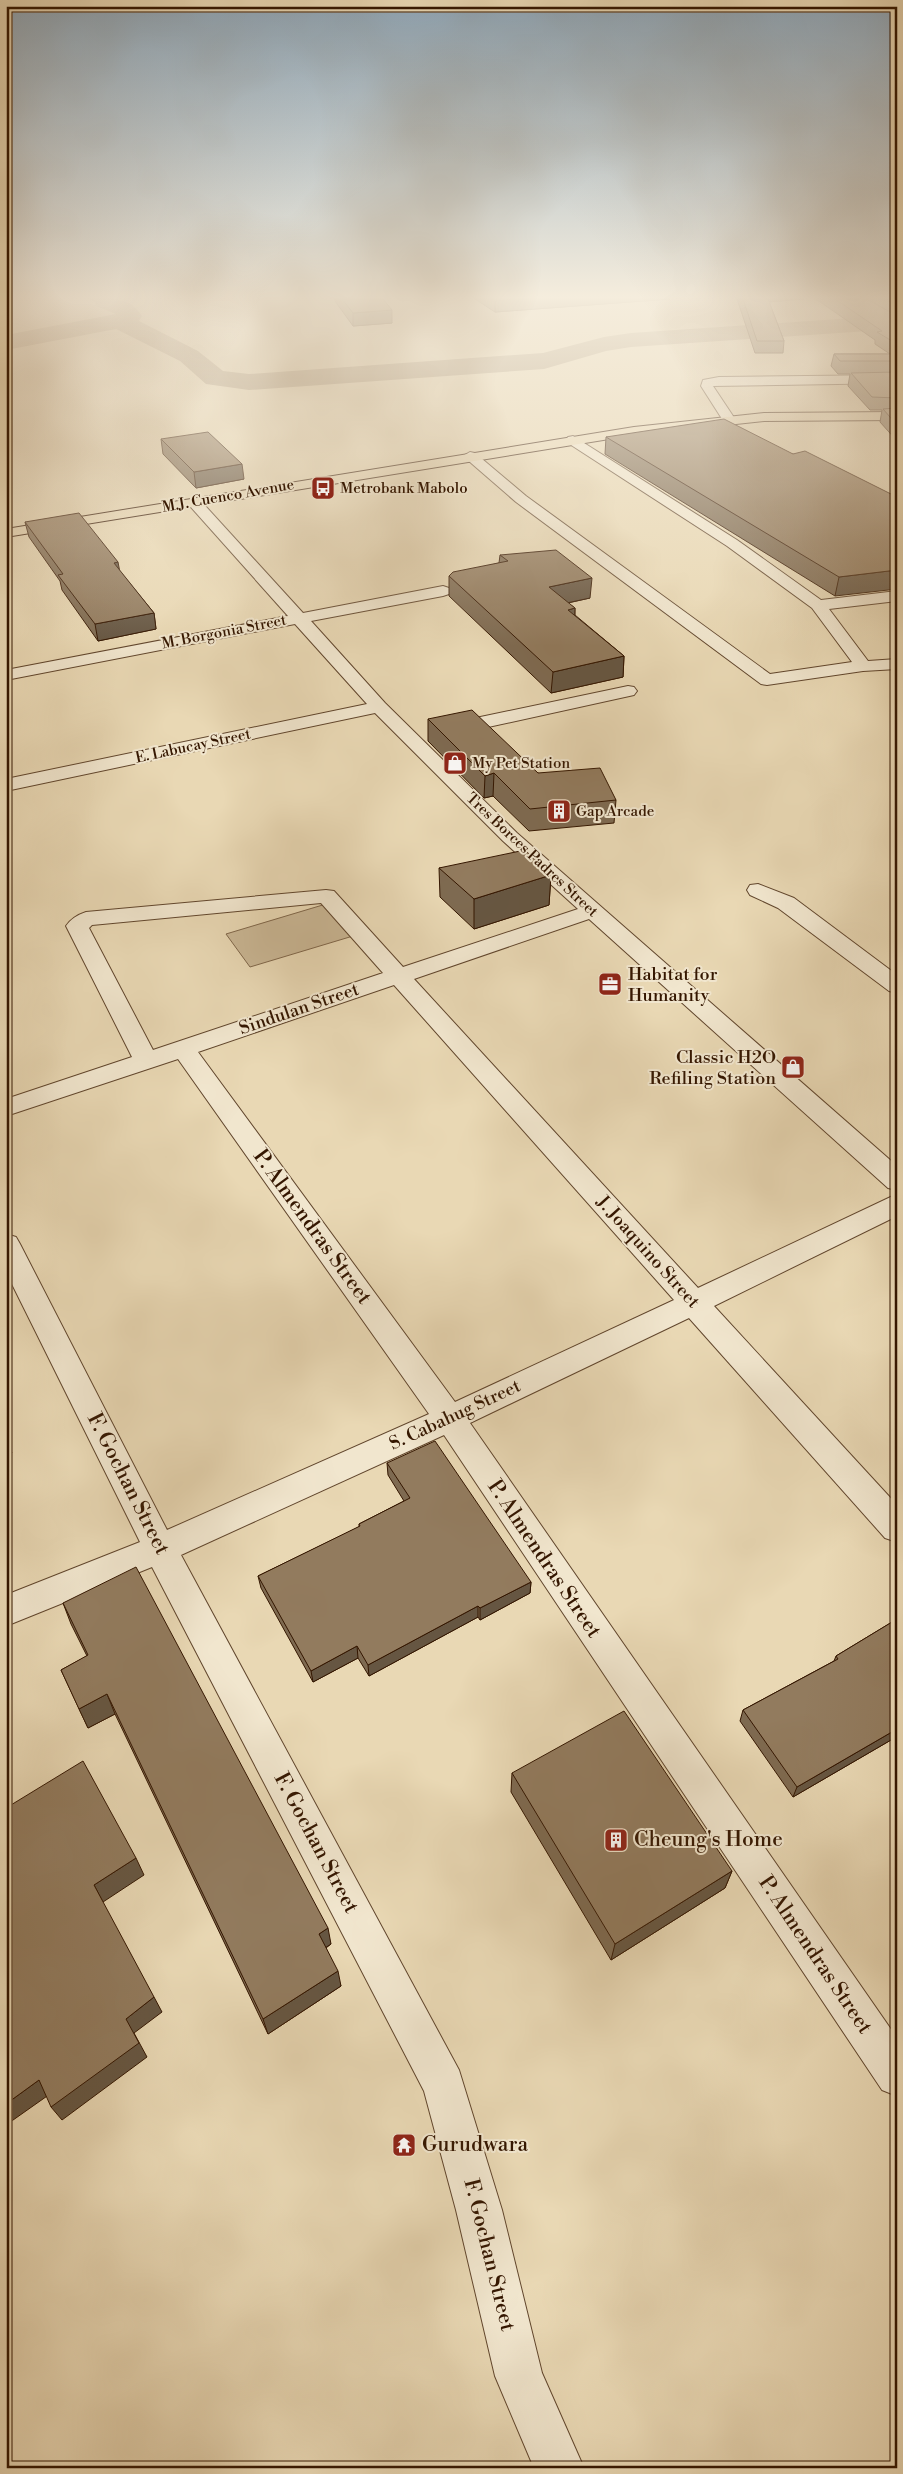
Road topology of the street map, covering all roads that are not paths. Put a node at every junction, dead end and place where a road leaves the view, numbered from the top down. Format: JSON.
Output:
{"nodes":[{"id":1,"x":725,"y":414,"type":"edge"},
{"id":2,"x":897,"y":416,"type":"edge"},
{"id":3,"x":729,"y":420,"type":"junction"},
{"id":4,"x":573,"y":440,"type":"junction"},
{"id":5,"x":470,"y":456,"type":"junction"},
{"id":6,"x":194,"y":502,"type":"junction"},
{"id":7,"x":6,"y":534,"type":"edge"},
{"id":8,"x":443,"y":591,"type":"dead end"},
{"id":9,"x":897,"y":596,"type":"edge"},
{"id":10,"x":818,"y":605,"type":"junction"},
{"id":11,"x":297,"y":618,"type":"junction"},
{"id":12,"x":897,"y":664,"type":"edge"},
{"id":13,"x":863,"y":666,"type":"junction"},
{"id":14,"x":6,"y":675,"type":"edge"},
{"id":15,"x":628,"y":691,"type":"dead end"},
{"id":16,"x":379,"y":707,"type":"junction"},
{"id":17,"x":409,"y":738,"type":"junction"},
{"id":18,"x":6,"y":786,"type":"edge"},
{"id":19,"x":758,"y":890,"type":"dead end"},
{"id":20,"x":592,"y":911,"type":"junction"},
{"id":21,"x":400,"y":975,"type":"junction"},
{"id":22,"x":897,"y":986,"type":"edge"},
{"id":23,"x":183,"y":1048,"type":"junction"},
{"id":24,"x":146,"y":1061,"type":"junction"},
{"id":25,"x":6,"y":1108,"type":"edge"},
{"id":26,"x":897,"y":1181,"type":"edge"},
{"id":27,"x":897,"y":1204,"type":"edge"},
{"id":28,"x":6,"y":1244,"type":"edge"},
{"id":29,"x":694,"y":1304,"type":"junction"},
{"id":30,"x":449,"y":1418,"type":"junction"},
{"id":31,"x":897,"y":1528,"type":"edge"},
{"id":32,"x":160,"y":1549,"type":"junction"},
{"id":33,"x":6,"y":1611,"type":"edge"},
{"id":34,"x":897,"y":2075,"type":"edge"},
{"id":35,"x":560,"y":2468,"type":"edge"}],
"edges":[{"from":1,"to":3,"type":"street"},
{"from":2,"to":3,"type":"main road","name":"M.J. Cuenco Avenue"},
{"from":3,"to":4,"type":"main road","name":"M.J. Cuenco Avenue"},
{"from":4,"to":5,"type":"main road","name":"M.J. Cuenco Avenue"},
{"from":4,"to":10,"type":"street"},
{"from":5,"to":6,"type":"main road","name":"M.J. Cuenco Avenue"},
{"from":5,"to":13,"type":"street"},
{"from":6,"to":7,"type":"main road","name":"M.J. Cuenco Avenue"},
{"from":6,"to":11,"type":"street","name":"Tres Borces Padres Street"},
{"from":8,"to":11,"type":"street","name":"M. Borgonia Street"},
{"from":9,"to":10,"type":"street"},
{"from":10,"to":13,"type":"street"},
{"from":11,"to":14,"type":"street","name":"M. Borgonia Street"},
{"from":11,"to":16,"type":"street","name":"Tres Borces Padres Street"},
{"from":12,"to":13,"type":"street"},
{"from":15,"to":17,"type":"street"},
{"from":16,"to":17,"type":"street","name":"Tres Borces Padres Street"},
{"from":16,"to":18,"type":"street","name":"E. Labucay Street"},
{"from":17,"to":20,"type":"street","name":"Tres Borces Padres Street"},
{"from":19,"to":22,"type":"street"},
{"from":20,"to":21,"type":"street","name":"Sindulan Street"},
{"from":20,"to":26,"type":"street","name":"Tres Borces Padres Street"},
{"from":21,"to":23,"type":"street","name":"Sindulan Street"},
{"from":21,"to":24,"type":"street","name":"J. Joaquino Street"},
{"from":21,"to":29,"type":"street","name":"J. Joaquino Street"},
{"from":23,"to":24,"type":"street","name":"Sindulan Street"},
{"from":23,"to":30,"type":"street","name":"P. Almendras Street"},
{"from":24,"to":25,"type":"street","name":"Sindulan Street"},
{"from":27,"to":29,"type":"street","name":"S. Cabahug Street"},
{"from":28,"to":32,"type":"street","name":"F. Gochan Street"},
{"from":29,"to":30,"type":"street","name":"S. Cabahug Street"},
{"from":29,"to":31,"type":"street","name":"J. Joaquino Street"},
{"from":30,"to":32,"type":"street","name":"S. Cabahug Street"},
{"from":30,"to":34,"type":"street","name":"P. Almendras Street"},
{"from":32,"to":33,"type":"street","name":"S. Cabahug Street"},
{"from":32,"to":35,"type":"street","name":"F. Gochan Street"}]}
